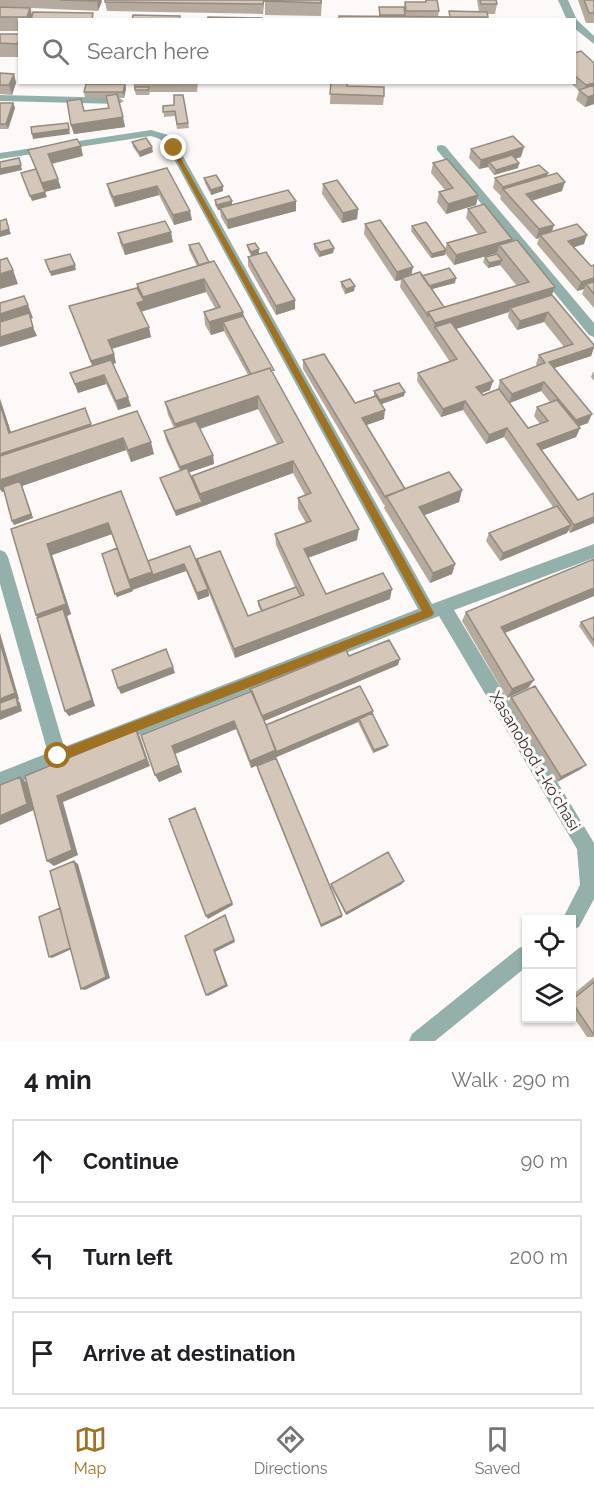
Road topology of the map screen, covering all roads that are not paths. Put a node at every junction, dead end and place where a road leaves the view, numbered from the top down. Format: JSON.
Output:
{"nodes":[{"id":1,"x":563,"y":0,"type":"edge"},
{"id":2,"x":572,"y":18,"type":"edge"},
{"id":3,"x":579,"y":32,"type":"edge"},
{"id":4,"x":594,"y":41,"type":"edge"},
{"id":5,"x":0,"y":98,"type":"edge"},
{"id":6,"x":119,"y":101,"type":"edge"},
{"id":7,"x":441,"y":148,"type":"dead end"},
{"id":8,"x":0,"y":156,"type":"edge"},
{"id":9,"x":594,"y":332,"type":"edge"},
{"id":10,"x":594,"y":551,"type":"edge"},
{"id":11,"x":0,"y":557,"type":"edge"},
{"id":12,"x":436,"y":610,"type":"junction"},
{"id":13,"x":58,"y":756,"type":"junction"},
{"id":14,"x":0,"y":781,"type":"edge"},
{"id":15,"x":575,"y":915,"type":"edge"},
{"id":16,"x":522,"y":958,"type":"edge"},
{"id":17,"x":419,"y":1041,"type":"edge"}],
"edges":[{"from":1,"to":2,"type":"street"},
{"from":3,"to":4,"type":"street"},
{"from":5,"to":6,"type":"street"},
{"from":7,"to":9,"type":"street"},
{"from":8,"to":12,"type":"street","name":"Xasanobod 1-koʻchasi"},
{"from":10,"to":12,"type":"street"},
{"from":11,"to":13,"type":"street"},
{"from":12,"to":13,"type":"street"},
{"from":12,"to":15,"type":"street","name":"Xasanobod 1-koʻchasi"},
{"from":13,"to":14,"type":"street"},
{"from":16,"to":17,"type":"street"}]}
